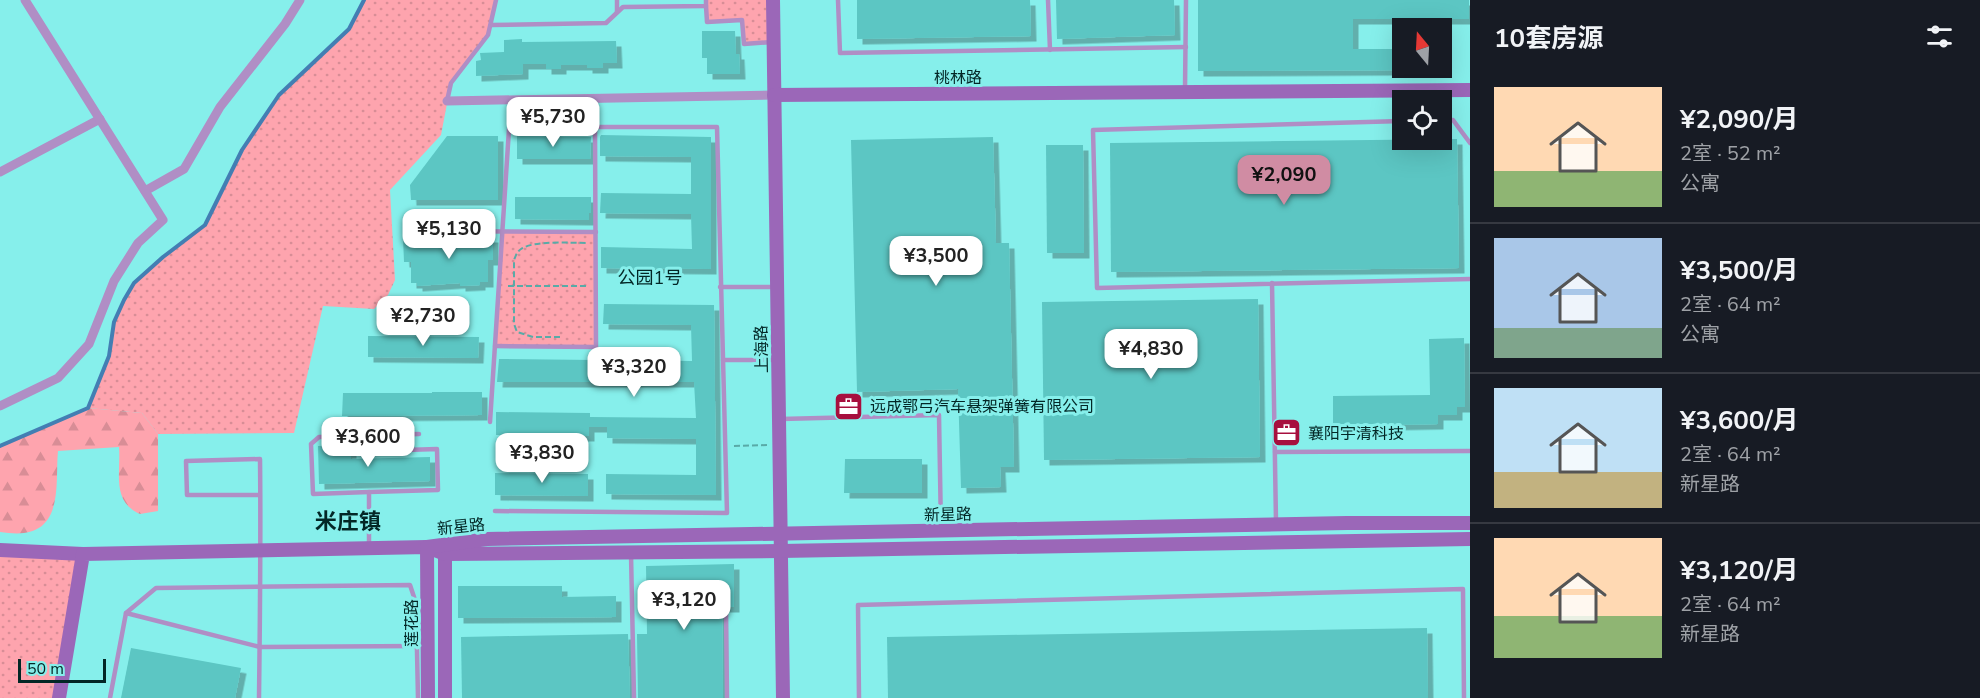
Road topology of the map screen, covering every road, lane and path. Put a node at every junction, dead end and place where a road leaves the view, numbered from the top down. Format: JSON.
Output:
{"nodes":[{"id":1,"x":25,"y":0,"type":"edge"},
{"id":2,"x":300,"y":0,"type":"edge"},
{"id":3,"x":496,"y":0,"type":"edge"},
{"id":4,"x":617,"y":0,"type":"edge"},
{"id":5,"x":773,"y":0,"type":"edge"},
{"id":6,"x":838,"y":0,"type":"edge"},
{"id":7,"x":1048,"y":0,"type":"edge"},
{"id":8,"x":1186,"y":0,"type":"edge"},
{"id":9,"x":706,"y":3,"type":"edge"},
{"id":10,"x":617,"y":12,"type":"junction"},
{"id":11,"x":491,"y":25,"type":"junction"},
{"id":12,"x":773,"y":41,"type":"junction"},
{"id":13,"x":1186,"y":47,"type":"junction"},
{"id":14,"x":1050,"y":50,"type":"junction"},
{"id":15,"x":1470,"y":90,"type":"edge"},
{"id":16,"x":1185,"y":92,"type":"junction"},
{"id":17,"x":774,"y":95,"type":"junction"},
{"id":18,"x":579,"y":99,"type":"junction"},
{"id":19,"x":447,"y":101,"type":"joint"},
{"id":20,"x":100,"y":119,"type":"junction"},
{"id":21,"x":1452,"y":120,"type":"edge"},
{"id":22,"x":1392,"y":121,"type":"edge"},
{"id":23,"x":578,"y":127,"type":"junction"},
{"id":24,"x":595,"y":127,"type":"junction"},
{"id":25,"x":1470,"y":143,"type":"edge"},
{"id":26,"x":0,"y":172,"type":"edge"},
{"id":27,"x":145,"y":191,"type":"junction"},
{"id":28,"x":416,"y":231,"type":"dead end"},
{"id":29,"x":502,"y":231,"type":"junction"},
{"id":30,"x":596,"y":232,"type":"junction"},
{"id":31,"x":596,"y":243,"type":"junction"},
{"id":32,"x":1470,"y":279,"type":"edge"},
{"id":33,"x":1272,"y":284,"type":"junction"},
{"id":34,"x":499,"y":286,"type":"junction"},
{"id":35,"x":513,"y":286,"type":"junction"},
{"id":36,"x":596,"y":286,"type":"junction"},
{"id":37,"x":720,"y":287,"type":"junction"},
{"id":38,"x":777,"y":287,"type":"junction"},
{"id":39,"x":565,"y":338,"type":"dead end"},
{"id":40,"x":495,"y":346,"type":"junction"},
{"id":41,"x":723,"y":360,"type":"junction"},
{"id":42,"x":778,"y":360,"type":"junction"},
{"id":43,"x":0,"y":406,"type":"edge"},
{"id":44,"x":779,"y":419,"type":"junction"},
{"id":45,"x":490,"y":422,"type":"dead end"},
{"id":46,"x":418,"y":434,"type":"dead end"},
{"id":47,"x":779,"y":445,"type":"junction"},
{"id":48,"x":725,"y":447,"type":"junction"},
{"id":49,"x":374,"y":451,"type":"dead end"},
{"id":50,"x":1470,"y":451,"type":"edge"},
{"id":51,"x":1275,"y":452,"type":"junction"},
{"id":52,"x":369,"y":492,"type":"junction"},
{"id":53,"x":260,"y":495,"type":"junction"},
{"id":54,"x":495,"y":511,"type":"dead end"},
{"id":55,"x":1470,"y":523,"type":"edge"},
{"id":56,"x":1276,"y":525,"type":"junction"},
{"id":57,"x":941,"y":531,"type":"junction"},
{"id":58,"x":780,"y":534,"type":"junction"},
{"id":59,"x":1470,"y":540,"type":"edge"},
{"id":60,"x":427,"y":547,"type":"junction"},
{"id":61,"x":369,"y":548,"type":"junction"},
{"id":62,"x":0,"y":550,"type":"edge"},
{"id":63,"x":262,"y":550,"type":"junction"},
{"id":64,"x":781,"y":551,"type":"junction"},
{"id":65,"x":631,"y":553,"type":"junction"},
{"id":66,"x":83,"y":554,"type":"junction"},
{"id":67,"x":445,"y":554,"type":"junction"},
{"id":68,"x":261,"y":586,"type":"junction"},
{"id":69,"x":726,"y":611,"type":"dead end"},
{"id":70,"x":126,"y":613,"type":"junction"},
{"id":71,"x":423,"y":645,"type":"junction"},
{"id":72,"x":260,"y":647,"type":"junction"},
{"id":73,"x":58,"y":698,"type":"edge"},
{"id":74,"x":110,"y":698,"type":"edge"},
{"id":75,"x":259,"y":698,"type":"edge"},
{"id":76,"x":418,"y":698,"type":"edge"},
{"id":77,"x":428,"y":698,"type":"edge"},
{"id":78,"x":445,"y":698,"type":"edge"},
{"id":79,"x":634,"y":698,"type":"edge"},
{"id":80,"x":727,"y":698,"type":"edge"},
{"id":81,"x":783,"y":698,"type":"edge"},
{"id":82,"x":859,"y":698,"type":"edge"},
{"id":83,"x":1464,"y":698,"type":"edge"}],
"edges":[{"from":1,"to":20,"type":"street"},
{"from":2,"to":27,"type":"street"},
{"from":3,"to":11,"type":"lane"},
{"from":4,"to":10,"type":"lane"},
{"from":5,"to":12,"type":"street","name":"上海路"},
{"from":6,"to":14,"type":"lane"},
{"from":7,"to":14,"type":"lane"},
{"from":8,"to":13,"type":"lane"},
{"from":9,"to":10,"type":"lane"},
{"from":9,"to":12,"type":"lane"},
{"from":10,"to":11,"type":"lane"},
{"from":11,"to":19,"type":"lane"},
{"from":12,"to":17,"type":"street","name":"上海路"},
{"from":13,"to":14,"type":"lane"},
{"from":13,"to":16,"type":"lane"},
{"from":15,"to":16,"type":"street","name":"桃林路"},
{"from":16,"to":17,"type":"street","name":"桃林路"},
{"from":17,"to":18,"type":"street","name":"桃林路"},
{"from":17,"to":38,"type":"street","name":"上海路"},
{"from":18,"to":19,"type":"street","name":"桃林路"},
{"from":18,"to":23,"type":"lane"},
{"from":20,"to":26,"type":"street"},
{"from":20,"to":27,"type":"street"},
{"from":21,"to":25,"type":"lane"},
{"from":22,"to":33,"type":"lane"},
{"from":23,"to":24,"type":"lane"},
{"from":23,"to":29,"type":"lane"},
{"from":24,"to":30,"type":"lane"},
{"from":24,"to":37,"type":"lane"},
{"from":27,"to":43,"type":"street"},
{"from":28,"to":29,"type":"lane"},
{"from":29,"to":30,"type":"lane"},
{"from":29,"to":34,"type":"lane"},
{"from":30,"to":31,"type":"lane"},
{"from":31,"to":35,"type":"path"},
{"from":31,"to":36,"type":"lane"},
{"from":32,"to":33,"type":"lane"},
{"from":33,"to":51,"type":"lane"},
{"from":34,"to":35,"type":"path"},
{"from":34,"to":40,"type":"lane"},
{"from":35,"to":36,"type":"path"},
{"from":35,"to":39,"type":"path"},
{"from":36,"to":40,"type":"lane"},
{"from":37,"to":38,"type":"lane"},
{"from":37,"to":41,"type":"lane"},
{"from":38,"to":42,"type":"street","name":"上海路"},
{"from":40,"to":45,"type":"lane"},
{"from":41,"to":42,"type":"lane"},
{"from":41,"to":48,"type":"lane"},
{"from":42,"to":44,"type":"street","name":"上海路"},
{"from":44,"to":47,"type":"street","name":"上海路"},
{"from":44,"to":57,"type":"lane"},
{"from":46,"to":52,"type":"lane"},
{"from":47,"to":48,"type":"path"},
{"from":47,"to":58,"type":"street","name":"上海路"},
{"from":48,"to":54,"type":"lane"},
{"from":49,"to":52,"type":"lane"},
{"from":50,"to":51,"type":"lane"},
{"from":51,"to":56,"type":"lane"},
{"from":52,"to":61,"type":"lane"},
{"from":53,"to":53,"type":"lane"},
{"from":53,"to":63,"type":"lane"},
{"from":55,"to":56,"type":"street","name":"新星路"},
{"from":56,"to":57,"type":"street","name":"新星路"},
{"from":57,"to":58,"type":"street","name":"新星路"},
{"from":58,"to":60,"type":"street","name":"新星路"},
{"from":58,"to":64,"type":"street","name":"上海路"},
{"from":59,"to":64,"type":"street","name":"新星路"},
{"from":60,"to":61,"type":"street","name":"新星路"},
{"from":60,"to":67,"type":"street"},
{"from":60,"to":71,"type":"street","name":"莲花路"},
{"from":61,"to":63,"type":"street","name":"新星路"},
{"from":62,"to":66,"type":"street","name":"新星路"},
{"from":63,"to":66,"type":"street","name":"新星路"},
{"from":63,"to":68,"type":"lane"},
{"from":64,"to":65,"type":"street","name":"新星路"},
{"from":64,"to":81,"type":"street","name":"上海路"},
{"from":65,"to":67,"type":"street","name":"新星路"},
{"from":65,"to":79,"type":"lane"},
{"from":66,"to":73,"type":"street"},
{"from":67,"to":78,"type":"street","name":"莲花路"},
{"from":68,"to":70,"type":"lane"},
{"from":68,"to":71,"type":"lane"},
{"from":68,"to":72,"type":"lane"},
{"from":69,"to":80,"type":"lane"},
{"from":70,"to":72,"type":"lane"},
{"from":70,"to":74,"type":"lane"},
{"from":71,"to":72,"type":"lane"},
{"from":71,"to":76,"type":"lane"},
{"from":71,"to":77,"type":"street","name":"莲花路"},
{"from":72,"to":75,"type":"lane"},
{"from":82,"to":83,"type":"lane"}]}
